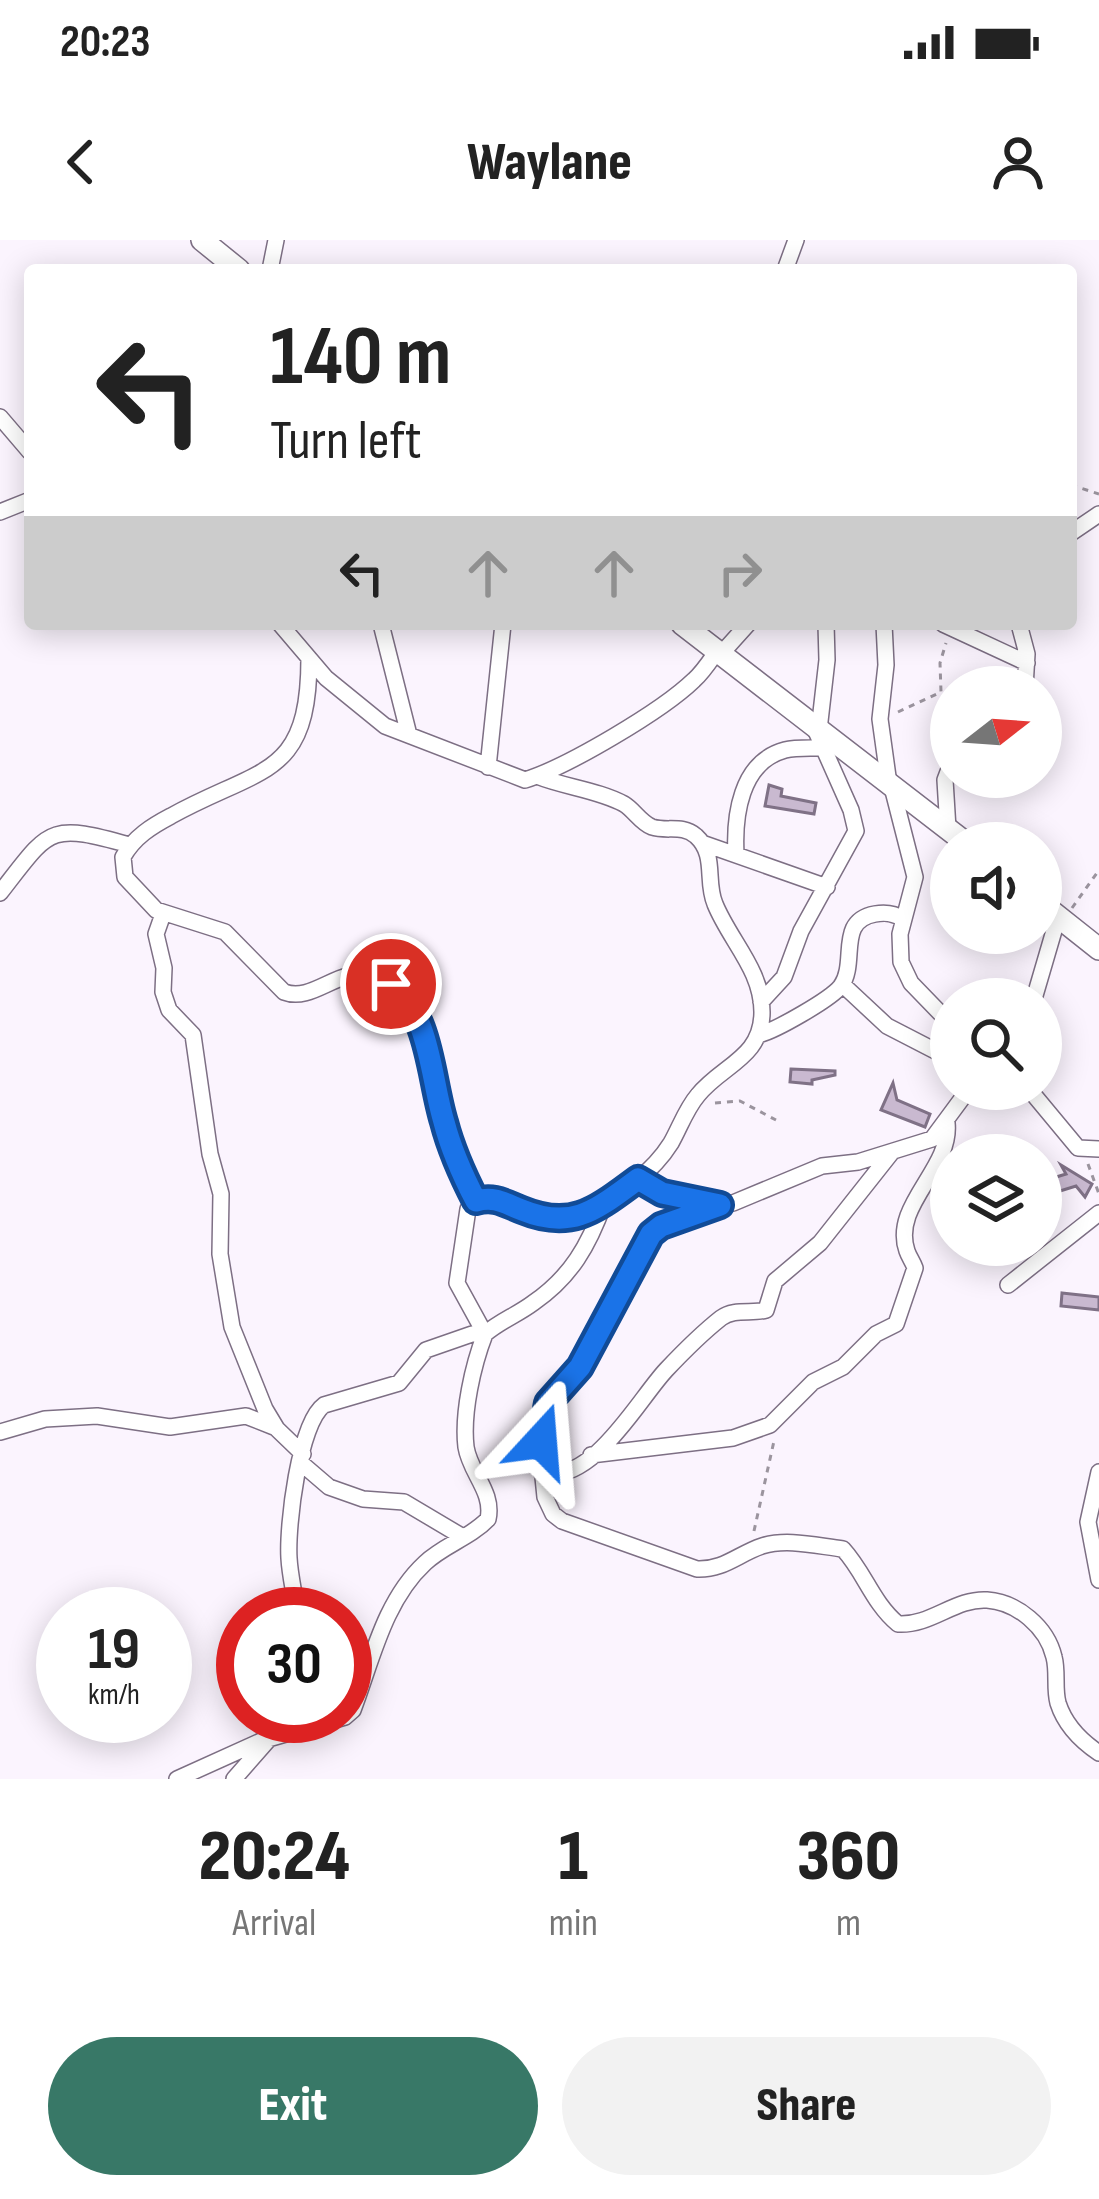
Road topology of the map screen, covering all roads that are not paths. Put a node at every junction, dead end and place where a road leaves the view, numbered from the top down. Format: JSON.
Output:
{"nodes":[{"id":1,"x":202,"y":240,"type":"edge"},
{"id":2,"x":232,"y":264,"type":"edge"},
{"id":3,"x":0,"y":417,"type":"edge"},
{"id":4,"x":24,"y":445,"type":"edge"},
{"id":5,"x":285,"y":630,"type":"edge"},
{"id":6,"x":383,"y":630,"type":"edge"},
{"id":7,"x":502,"y":630,"type":"edge"},
{"id":8,"x":690,"y":630,"type":"edge"},
{"id":9,"x":742,"y":630,"type":"edge"},
{"id":10,"x":826,"y":630,"type":"edge"},
{"id":11,"x":884,"y":630,"type":"edge"},
{"id":12,"x":956,"y":630,"type":"edge"},
{"id":13,"x":1020,"y":630,"type":"edge"},
{"id":14,"x":719,"y":652,"type":"junction"},
{"id":15,"x":309,"y":658,"type":"junction"},
{"id":16,"x":1028,"y":663,"type":"junction"},
{"id":17,"x":1028,"y":666,"type":"edge"},
{"id":18,"x":409,"y":735,"type":"junction"},
{"id":19,"x":818,"y":735,"type":"junction"},
{"id":20,"x":488,"y":767,"type":"junction"},
{"id":21,"x":536,"y":776,"type":"junction"},
{"id":22,"x":890,"y":785,"type":"junction"},
{"id":23,"x":939,"y":822,"type":"edge"},
{"id":24,"x":702,"y":843,"type":"junction"},
{"id":25,"x":130,"y":845,"type":"junction"},
{"id":26,"x":736,"y":854,"type":"junction"},
{"id":27,"x":827,"y":887,"type":"junction"},
{"id":28,"x":0,"y":893,"type":"edge"},
{"id":29,"x":163,"y":914,"type":"junction"},
{"id":30,"x":903,"y":919,"type":"junction"},
{"id":31,"x":1062,"y":920,"type":"edge"},
{"id":32,"x":1099,"y":949,"type":"edge"},
{"id":33,"x":842,"y":984,"type":"junction"},
{"id":34,"x":761,"y":1002,"type":"junction"},
{"id":35,"x":930,"y":1005,"type":"edge"},
{"id":36,"x":758,"y":1035,"type":"junction"},
{"id":37,"x":930,"y":1048,"type":"edge"},
{"id":38,"x":955,"y":1110,"type":"edge"},
{"id":39,"x":1046,"y":1110,"type":"edge"},
{"id":40,"x":947,"y":1123,"type":"junction"},
{"id":41,"x":1092,"y":1150,"type":"edge"},
{"id":42,"x":892,"y":1152,"type":"junction"},
{"id":43,"x":638,"y":1179,"type":"junction"},
{"id":44,"x":476,"y":1201,"type":"junction"},
{"id":45,"x":604,"y":1203,"type":"junction"},
{"id":46,"x":720,"y":1205,"type":"junction"},
{"id":47,"x":1099,"y":1213,"type":"edge"},
{"id":48,"x":1008,"y":1285,"type":"dead end"},
{"id":49,"x":484,"y":1334,"type":"junction"},
{"id":50,"x":277,"y":1429,"type":"junction"},
{"id":51,"x":0,"y":1432,"type":"edge"},
{"id":52,"x":591,"y":1455,"type":"junction"},
{"id":53,"x":302,"y":1459,"type":"junction"},
{"id":54,"x":1099,"y":1472,"type":"edge"},
{"id":55,"x":542,"y":1474,"type":"junction"},
{"id":56,"x":463,"y":1537,"type":"junction"},
{"id":57,"x":1099,"y":1580,"type":"edge"},
{"id":58,"x":294,"y":1587,"type":"edge"},
{"id":59,"x":372,"y":1654,"type":"edge"},
{"id":60,"x":258,"y":1743,"type":"edge"},
{"id":61,"x":265,"y":1743,"type":"edge"},
{"id":62,"x":1099,"y":1752,"type":"edge"},
{"id":63,"x":177,"y":1779,"type":"edge"},
{"id":64,"x":234,"y":1779,"type":"edge"}],
"edges":[{"from":1,"to":2,"type":"street"},
{"from":3,"to":4,"type":"street"},
{"from":5,"to":15,"type":"street"},
{"from":6,"to":18,"type":"street"},
{"from":7,"to":20,"type":"street"},
{"from":8,"to":14,"type":"street"},
{"from":9,"to":14,"type":"street"},
{"from":10,"to":19,"type":"street"},
{"from":11,"to":22,"type":"street"},
{"from":12,"to":16,"type":"street"},
{"from":13,"to":16,"type":"street"},
{"from":14,"to":19,"type":"street"},
{"from":14,"to":21,"type":"street"},
{"from":15,"to":18,"type":"street"},
{"from":15,"to":25,"type":"street"},
{"from":16,"to":17,"type":"street"},
{"from":18,"to":20,"type":"street"},
{"from":19,"to":22,"type":"street"},
{"from":19,"to":26,"type":"street"},
{"from":19,"to":27,"type":"street"},
{"from":20,"to":21,"type":"street"},
{"from":21,"to":24,"type":"street"},
{"from":22,"to":23,"type":"street"},
{"from":22,"to":30,"type":"street"},
{"from":24,"to":26,"type":"street"},
{"from":24,"to":34,"type":"street"},
{"from":25,"to":28,"type":"street"},
{"from":25,"to":29,"type":"street"},
{"from":26,"to":27,"type":"street"},
{"from":27,"to":34,"type":"street"},
{"from":29,"to":44,"type":"street"},
{"from":29,"to":50,"type":"street"},
{"from":30,"to":33,"type":"street"},
{"from":30,"to":35,"type":"street"},
{"from":31,"to":32,"type":"street"},
{"from":33,"to":36,"type":"street"},
{"from":33,"to":37,"type":"street"},
{"from":34,"to":36,"type":"street"},
{"from":36,"to":43,"type":"street"},
{"from":38,"to":40,"type":"street"},
{"from":39,"to":41,"type":"street"},
{"from":40,"to":42,"type":"street"},
{"from":40,"to":52,"type":"street"},
{"from":42,"to":46,"type":"street"},
{"from":42,"to":52,"type":"street"},
{"from":43,"to":45,"type":"street"},
{"from":43,"to":46,"type":"street"},
{"from":44,"to":45,"type":"street"},
{"from":44,"to":49,"type":"street"},
{"from":45,"to":49,"type":"street"},
{"from":46,"to":55,"type":"street"},
{"from":47,"to":48,"type":"street"},
{"from":49,"to":53,"type":"street"},
{"from":49,"to":56,"type":"street"},
{"from":50,"to":51,"type":"street"},
{"from":50,"to":53,"type":"street"},
{"from":52,"to":55,"type":"street"},
{"from":53,"to":56,"type":"street"},
{"from":53,"to":58,"type":"street"},
{"from":54,"to":57,"type":"street"},
{"from":55,"to":62,"type":"street"},
{"from":56,"to":59,"type":"street"},
{"from":60,"to":63,"type":"street"},
{"from":61,"to":64,"type":"street"}]}
